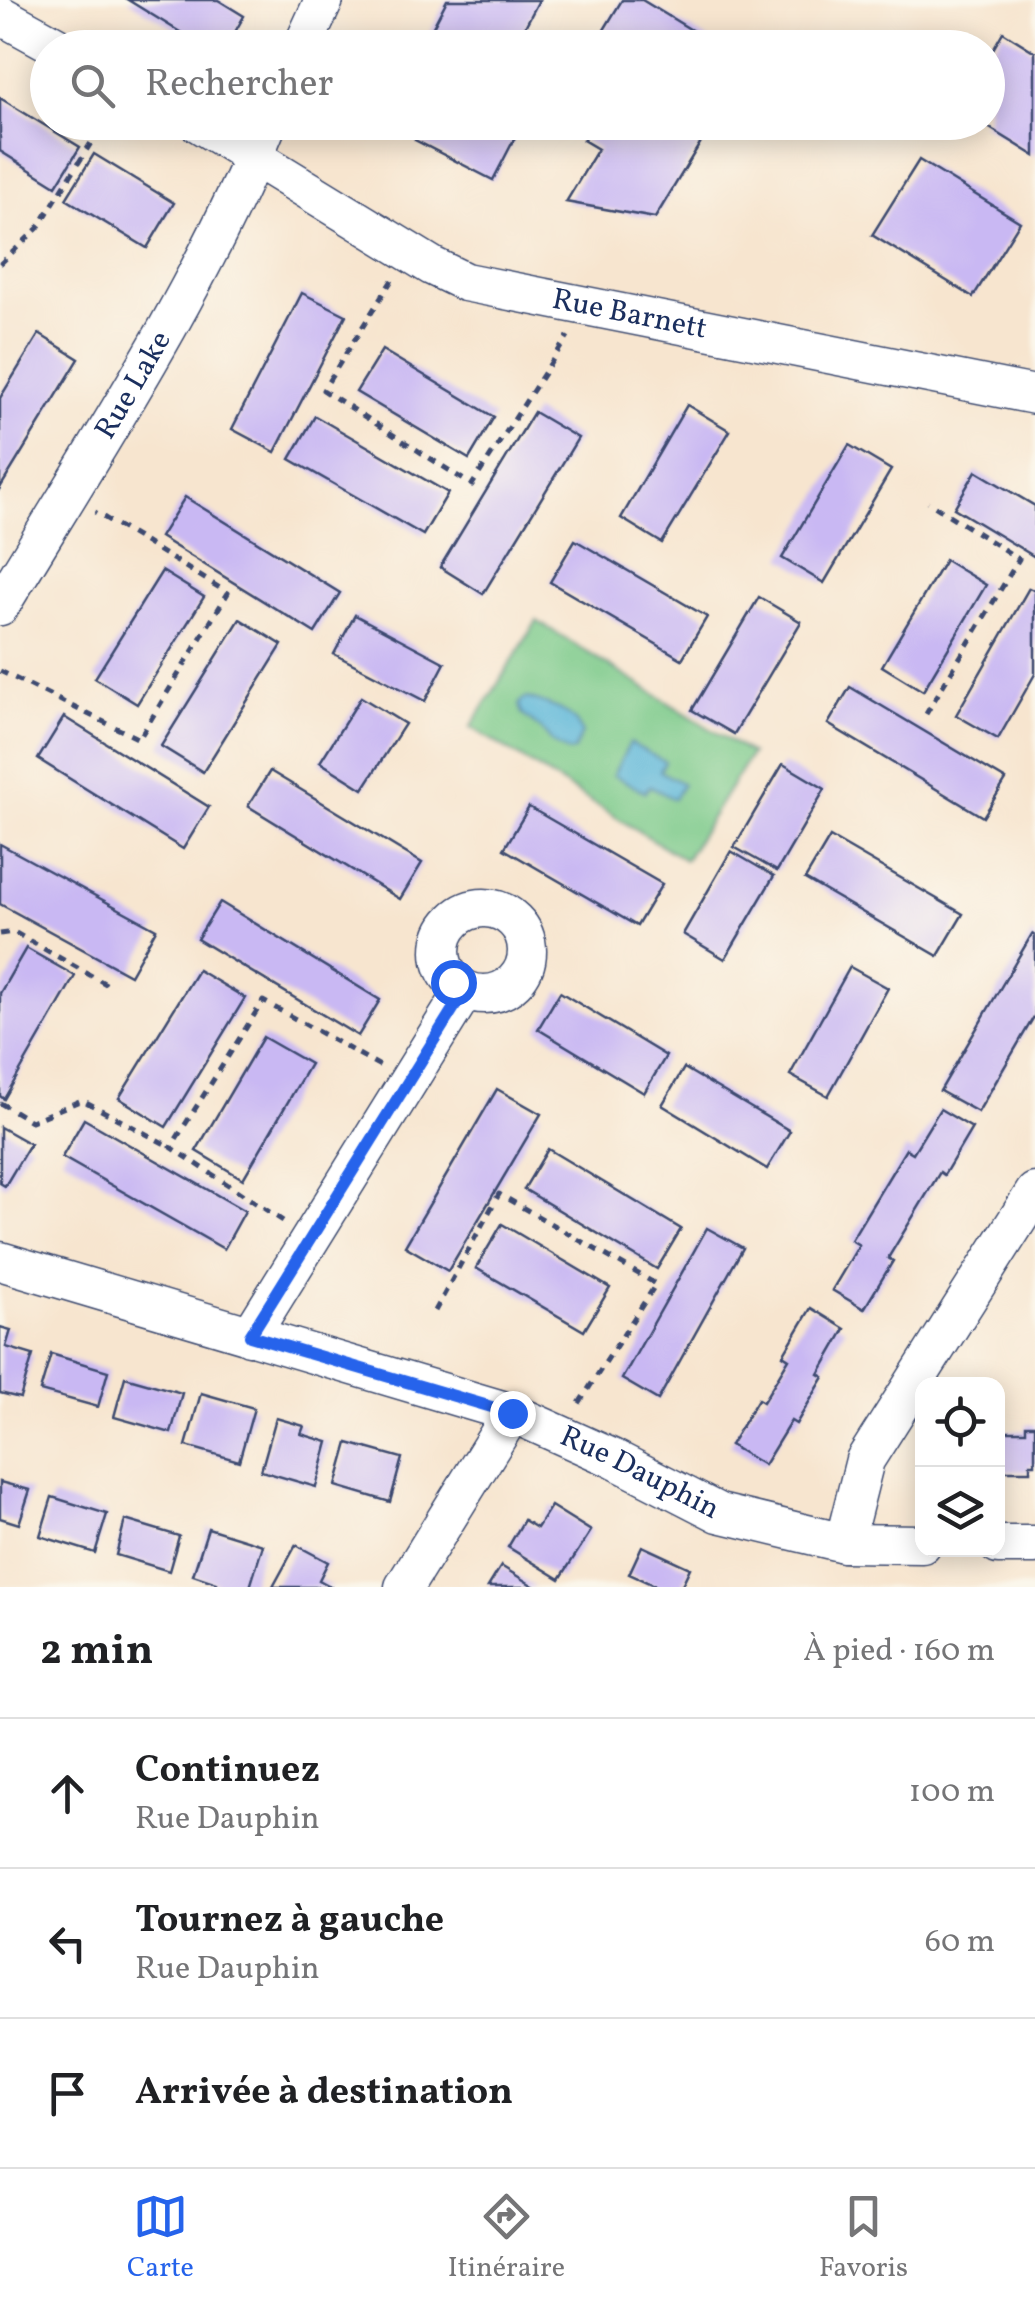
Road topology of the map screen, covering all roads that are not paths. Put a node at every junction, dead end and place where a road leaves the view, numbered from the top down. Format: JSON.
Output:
{"nodes":[{"id":1,"x":324,"y":0,"type":"edge"},
{"id":2,"x":0,"y":15,"type":"edge"},
{"id":3,"x":310,"y":30,"type":"edge"},
{"id":4,"x":30,"y":32,"type":"edge"},
{"id":5,"x":226,"y":140,"type":"edge"},
{"id":6,"x":261,"y":140,"type":"edge"},
{"id":7,"x":254,"y":158,"type":"junction"},
{"id":8,"x":1035,"y":395,"type":"edge"},
{"id":9,"x":0,"y":606,"type":"edge"},
{"id":10,"x":465,"y":990,"type":"dead end"},
{"id":11,"x":1035,"y":1192,"type":"edge"},
{"id":12,"x":0,"y":1261,"type":"edge"},
{"id":13,"x":250,"y":1336,"type":"junction"},
{"id":14,"x":512,"y":1413,"type":"junction"},
{"id":15,"x":844,"y":1543,"type":"junction"},
{"id":16,"x":915,"y":1544,"type":"edge"},
{"id":17,"x":1005,"y":1545,"type":"edge"},
{"id":18,"x":1035,"y":1545,"type":"edge"},
{"id":19,"x":404,"y":1587,"type":"edge"}],
"edges":[{"from":1,"to":3,"type":"street"},
{"from":2,"to":4,"type":"street"},
{"from":5,"to":7,"type":"street"},
{"from":6,"to":7,"type":"street","name":"Rue Lake"},
{"from":7,"to":8,"type":"street","name":"Rue Barnett"},
{"from":7,"to":9,"type":"street","name":"Rue Lake"},
{"from":10,"to":13,"type":"street"},
{"from":11,"to":15,"type":"street"},
{"from":12,"to":13,"type":"street","name":"Rue Dauphin"},
{"from":13,"to":14,"type":"street","name":"Rue Dauphin"},
{"from":14,"to":15,"type":"street","name":"Rue Dauphin"},
{"from":14,"to":19,"type":"street"},
{"from":15,"to":16,"type":"street","name":"Rue Dauphin"},
{"from":17,"to":18,"type":"street"}]}
